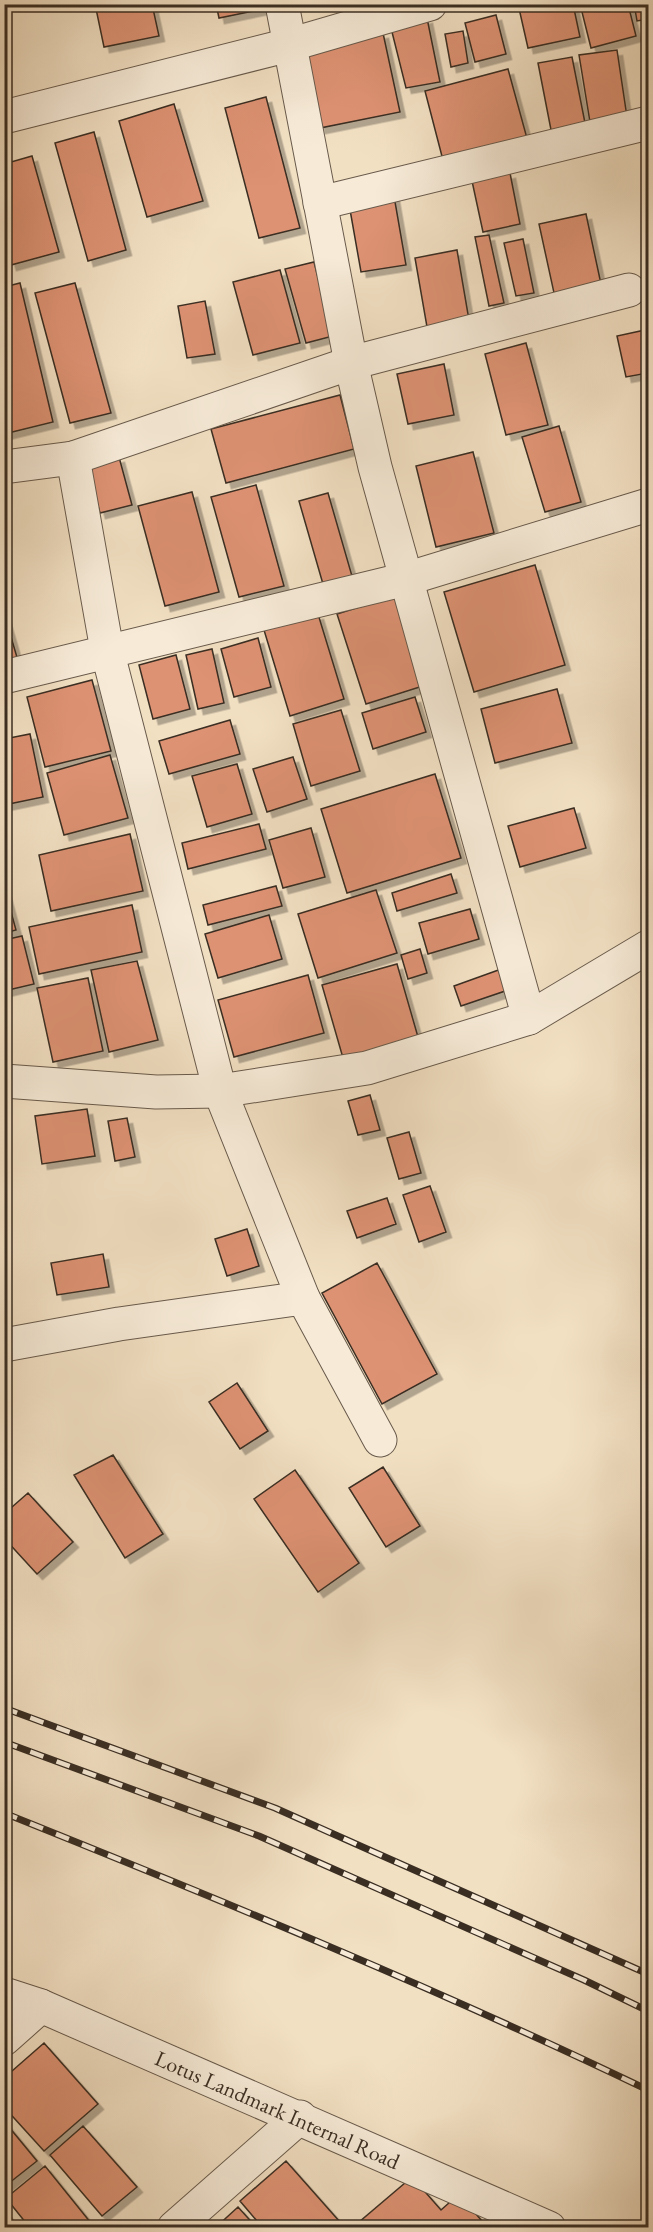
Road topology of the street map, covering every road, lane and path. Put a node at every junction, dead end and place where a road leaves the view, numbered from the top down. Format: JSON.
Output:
{"nodes":[{"id":1,"x":282,"y":4,"type":"edge"},
{"id":2,"x":430,"y":4,"type":"edge"},
{"id":3,"x":289,"y":45,"type":"junction"},
{"id":4,"x":4,"y":117,"type":"edge"},
{"id":5,"x":648,"y":123,"type":"edge"},
{"id":6,"x":320,"y":203,"type":"junction"},
{"id":7,"x":629,"y":290,"type":"dead end"},
{"id":8,"x":351,"y":363,"type":"junction"},
{"id":9,"x":73,"y":458,"type":"junction"},
{"id":10,"x":4,"y":467,"type":"edge"},
{"id":11,"x":648,"y":505,"type":"edge"},
{"id":12,"x":406,"y":579,"type":"junction"},
{"id":13,"x":107,"y":650,"type":"junction"},
{"id":14,"x":4,"y":677,"type":"edge"},
{"id":15,"x":648,"y":947,"type":"edge"},
{"id":16,"x":529,"y":1018,"type":"junction"},
{"id":17,"x":4,"y":1081,"type":"edge"},
{"id":18,"x":220,"y":1091,"type":"junction"},
{"id":19,"x":303,"y":1298,"type":"junction"},
{"id":20,"x":4,"y":1346,"type":"edge"},
{"id":21,"x":380,"y":1440,"type":"dead end"},
{"id":22,"x":4,"y":1994,"type":"edge"},
{"id":23,"x":41,"y":2007,"type":"junction"},
{"id":24,"x":4,"y":2039,"type":"edge"},
{"id":25,"x":300,"y":2117,"type":"junction"},
{"id":26,"x":174,"y":2228,"type":"edge"},
{"id":27,"x":549,"y":2228,"type":"edge"}],
"edges":[{"from":1,"to":3,"type":"street"},
{"from":2,"to":3,"type":"street"},
{"from":3,"to":4,"type":"street"},
{"from":3,"to":6,"type":"street"},
{"from":5,"to":6,"type":"street"},
{"from":6,"to":8,"type":"street"},
{"from":7,"to":8,"type":"street"},
{"from":8,"to":9,"type":"street"},
{"from":8,"to":12,"type":"street"},
{"from":9,"to":10,"type":"street"},
{"from":9,"to":13,"type":"street"},
{"from":11,"to":12,"type":"street"},
{"from":12,"to":13,"type":"street"},
{"from":12,"to":16,"type":"street"},
{"from":13,"to":14,"type":"street"},
{"from":13,"to":18,"type":"street"},
{"from":15,"to":16,"type":"street"},
{"from":16,"to":18,"type":"street"},
{"from":17,"to":18,"type":"street"},
{"from":18,"to":19,"type":"street"},
{"from":19,"to":20,"type":"street"},
{"from":19,"to":21,"type":"street"},
{"from":22,"to":23,"type":"street","name":"Lotus Landmark Internal Road"},
{"from":23,"to":24,"type":"street"},
{"from":23,"to":25,"type":"street","name":"Lotus Landmark Internal Road"},
{"from":25,"to":26,"type":"street"},
{"from":25,"to":27,"type":"street","name":"Lotus Landmark Internal Road"}]}
